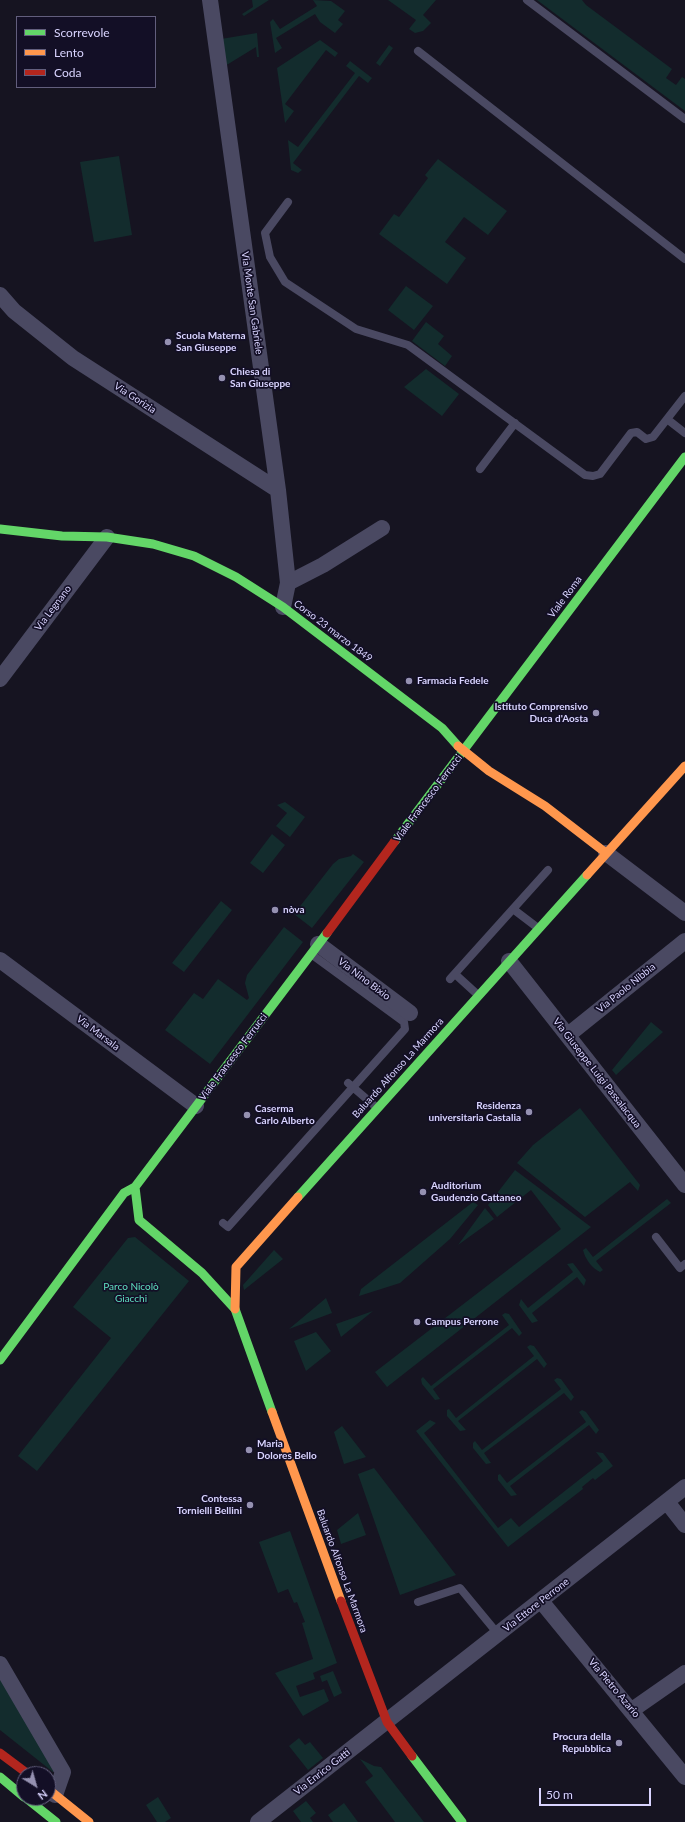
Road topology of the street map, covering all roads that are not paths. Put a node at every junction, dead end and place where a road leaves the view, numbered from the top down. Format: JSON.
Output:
{"nodes":[{"id":1,"x":210,"y":0,"type":"edge"},
{"id":2,"x":527,"y":0,"type":"edge"},
{"id":3,"x":418,"y":51,"type":"dead end"},
{"id":4,"x":685,"y":119,"type":"edge"},
{"id":5,"x":288,"y":202,"type":"dead end"},
{"id":6,"x":685,"y":259,"type":"edge"},
{"id":7,"x":0,"y":295,"type":"edge"},
{"id":8,"x":685,"y":396,"type":"edge"},
{"id":9,"x":667,"y":419,"type":"junction"},
{"id":10,"x":515,"y":423,"type":"junction"},
{"id":11,"x":685,"y":433,"type":"edge"},
{"id":12,"x":685,"y":457,"type":"edge"},
{"id":13,"x":480,"y":469,"type":"dead end"},
{"id":14,"x":278,"y":490,"type":"junction"},
{"id":15,"x":382,"y":528,"type":"dead end"},
{"id":16,"x":0,"y":529,"type":"edge"},
{"id":17,"x":107,"y":537,"type":"junction"},
{"id":18,"x":288,"y":583,"type":"junction"},
{"id":19,"x":283,"y":607,"type":"junction"},
{"id":20,"x":0,"y":679,"type":"edge"},
{"id":21,"x":463,"y":751,"type":"junction"},
{"id":22,"x":685,"y":766,"type":"edge"},
{"id":23,"x":606,"y":853,"type":"junction"},
{"id":24,"x":548,"y":870,"type":"dead end"},
{"id":25,"x":513,"y":909,"type":"junction"},
{"id":26,"x":685,"y":913,"type":"edge"},
{"id":27,"x":538,"y":929,"type":"junction"},
{"id":28,"x":685,"y":941,"type":"edge"},
{"id":29,"x":314,"y":949,"type":"junction"},
{"id":30,"x":0,"y":960,"type":"edge"},
{"id":31,"x":509,"y":961,"type":"junction"},
{"id":32,"x":478,"y":995,"type":"junction"},
{"id":33,"x":410,"y":1014,"type":"dead end"},
{"id":34,"x":568,"y":1035,"type":"junction"},
{"id":35,"x":350,"y":1086,"type":"junction"},
{"id":36,"x":196,"y":1106,"type":"junction"},
{"id":37,"x":377,"y":1108,"type":"junction"},
{"id":38,"x":685,"y":1185,"type":"edge"},
{"id":39,"x":135,"y":1187,"type":"junction"},
{"id":40,"x":139,"y":1220,"type":"junction"},
{"id":41,"x":127,"y":1222,"type":"dead end"},
{"id":42,"x":223,"y":1223,"type":"dead end"},
{"id":43,"x":106,"y":1233,"type":"dead end"},
{"id":44,"x":656,"y":1237,"type":"dead end"},
{"id":45,"x":685,"y":1264,"type":"edge"},
{"id":46,"x":235,"y":1309,"type":"junction"},
{"id":47,"x":0,"y":1360,"type":"edge"},
{"id":48,"x":4,"y":1369,"type":"dead end"},
{"id":49,"x":685,"y":1487,"type":"edge"},
{"id":50,"x":667,"y":1502,"type":"junction"},
{"id":51,"x":685,"y":1525,"type":"edge"},
{"id":52,"x":541,"y":1601,"type":"junction"},
{"id":53,"x":418,"y":1602,"type":"dead end"},
{"id":54,"x":498,"y":1634,"type":"junction"},
{"id":55,"x":0,"y":1664,"type":"edge"},
{"id":56,"x":685,"y":1673,"type":"edge"},
{"id":57,"x":632,"y":1710,"type":"junction"},
{"id":58,"x":387,"y":1722,"type":"junction"},
{"id":59,"x":0,"y":1753,"type":"edge"},
{"id":60,"x":17,"y":1766,"type":"edge"},
{"id":61,"x":685,"y":1776,"type":"edge"},
{"id":62,"x":0,"y":1777,"type":"edge"},
{"id":63,"x":56,"y":1785,"type":"edge"},
{"id":64,"x":16,"y":1790,"type":"edge"},
{"id":65,"x":56,"y":1795,"type":"edge"},
{"id":66,"x":36,"y":1806,"type":"edge"},
{"id":67,"x":56,"y":1822,"type":"edge"},
{"id":68,"x":89,"y":1822,"type":"edge"},
{"id":69,"x":258,"y":1822,"type":"edge"},
{"id":70,"x":462,"y":1822,"type":"edge"}],
"edges":[{"from":1,"to":14,"type":"street","name":"Via Monte San Gabriele"},
{"from":2,"to":4,"type":"lane"},
{"from":3,"to":6,"type":"lane"},
{"from":5,"to":10,"type":"lane"},
{"from":7,"to":14,"type":"street","name":"Via Gorizia"},
{"from":8,"to":9,"type":"lane"},
{"from":9,"to":10,"type":"lane"},
{"from":9,"to":11,"type":"lane"},
{"from":10,"to":13,"type":"lane"},
{"from":12,"to":21,"type":"street","name":"Viale Roma"},
{"from":14,"to":18,"type":"street","name":"Via Monte San Gabriele"},
{"from":15,"to":18,"type":"street"},
{"from":16,"to":17,"type":"street","name":"Corso 23 marzo 1849"},
{"from":17,"to":19,"type":"street","name":"Corso 23 marzo 1849"},
{"from":17,"to":20,"type":"street","name":"Via Legnano"},
{"from":18,"to":19,"type":"street","name":"Via Monte San Gabriele"},
{"from":19,"to":21,"type":"street","name":"Corso 23 marzo 1849"},
{"from":21,"to":23,"type":"street","name":"Corso 23 marzo 1849"},
{"from":21,"to":29,"type":"street","name":"Viale Francesco Ferrucci"},
{"from":22,"to":23,"type":"street","name":"Baluardo Alfonso La Marmora"},
{"from":23,"to":26,"type":"street"},
{"from":23,"to":27,"type":"street","name":"Baluardo Alfonso La Marmora"},
{"from":24,"to":25,"type":"lane"},
{"from":25,"to":27,"type":"lane"},
{"from":25,"to":32,"type":"lane"},
{"from":27,"to":31,"type":"street","name":"Baluardo Alfonso La Marmora"},
{"from":28,"to":34,"type":"street","name":"Via Paolo Nibbia"},
{"from":29,"to":33,"type":"street","name":"Via Nino Bixio"},
{"from":29,"to":35,"type":"lane"},
{"from":29,"to":36,"type":"street","name":"Viale Francesco Ferrucci"},
{"from":30,"to":36,"type":"street","name":"Via Marsala"},
{"from":31,"to":32,"type":"street","name":"Baluardo Alfonso La Marmora"},
{"from":31,"to":34,"type":"street","name":"Via Giuseppe Luigi Passalacqua"},
{"from":32,"to":37,"type":"street","name":"Baluardo Alfonso La Marmora"},
{"from":34,"to":38,"type":"street","name":"Via Giuseppe Luigi Passalacqua"},
{"from":35,"to":37,"type":"lane"},
{"from":35,"to":42,"type":"lane"},
{"from":36,"to":39,"type":"street","name":"Viale Francesco Ferrucci"},
{"from":37,"to":46,"type":"street","name":"Baluardo Alfonso La Marmora"},
{"from":39,"to":40,"type":"street"},
{"from":39,"to":47,"type":"street","name":"Viale Francesco Ferrucci"},
{"from":40,"to":41,"type":"street"},
{"from":40,"to":46,"type":"street","name":"Baluardo Alfonso La Marmora"},
{"from":43,"to":48,"type":"street"},
{"from":44,"to":45,"type":"lane"},
{"from":46,"to":58,"type":"street","name":"Baluardo Alfonso La Marmora"},
{"from":49,"to":50,"type":"street","name":"Via Ettore Perrone"},
{"from":50,"to":51,"type":"street"},
{"from":50,"to":52,"type":"street","name":"Via Ettore Perrone"},
{"from":52,"to":54,"type":"street","name":"Via Ettore Perrone"},
{"from":52,"to":57,"type":"street","name":"Via Pietro Azario"},
{"from":53,"to":54,"type":"lane"},
{"from":54,"to":58,"type":"street","name":"Via Ettore Perrone"},
{"from":55,"to":63,"type":"street"},
{"from":56,"to":57,"type":"street"},
{"from":57,"to":61,"type":"street","name":"Via Pietro Azario"},
{"from":58,"to":69,"type":"street","name":"Via Enrico Gatti"},
{"from":58,"to":70,"type":"street","name":"Baluardo Alfonso La Marmora"},
{"from":59,"to":60,"type":"street"},
{"from":62,"to":64,"type":"street"},
{"from":65,"to":68,"type":"street"},
{"from":66,"to":67,"type":"street"}]}
